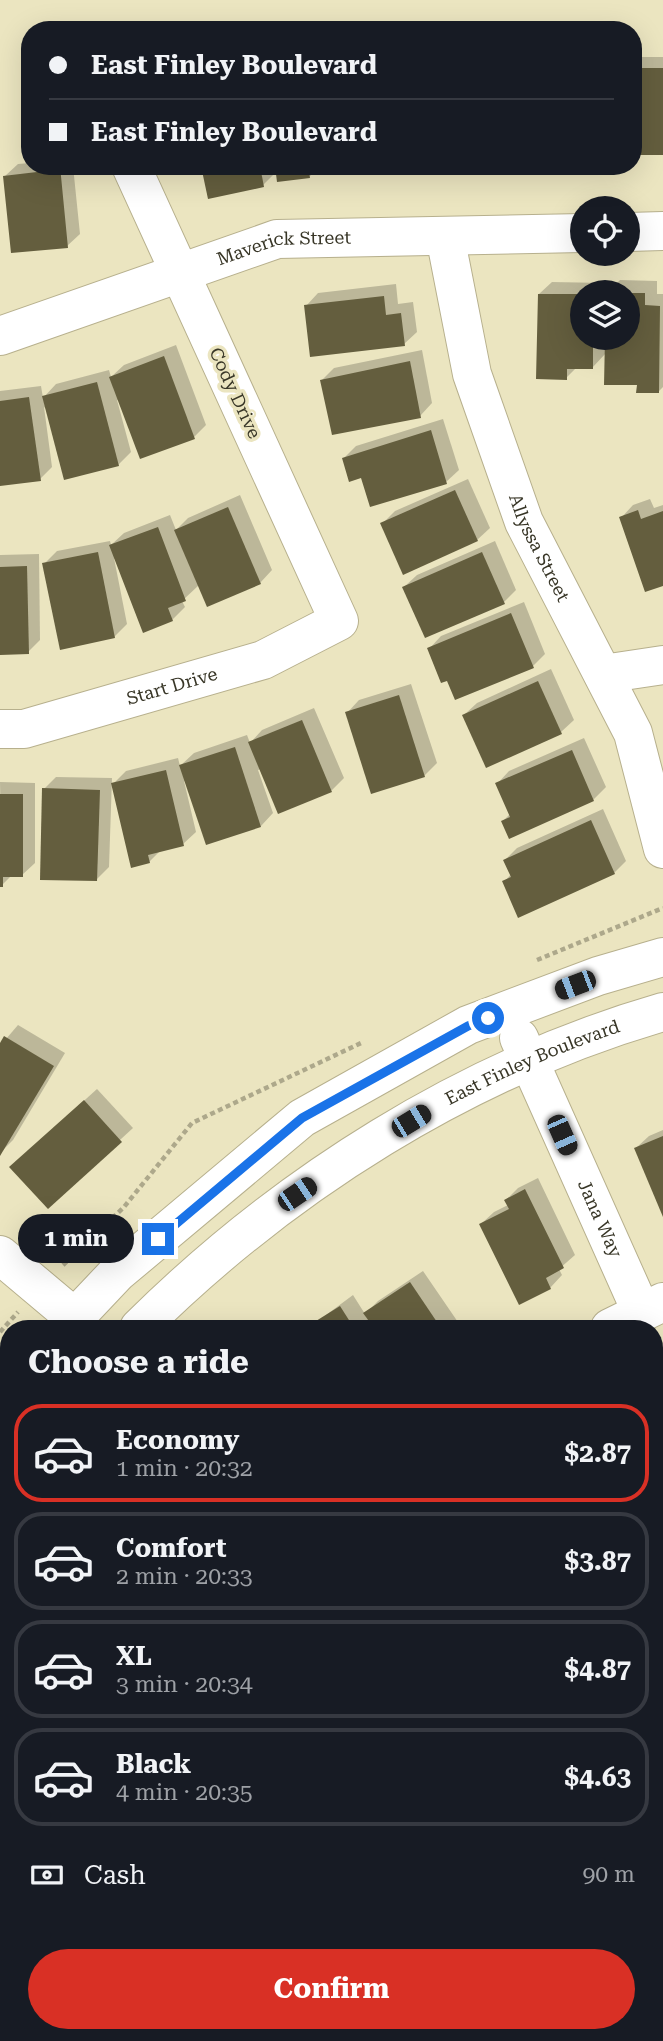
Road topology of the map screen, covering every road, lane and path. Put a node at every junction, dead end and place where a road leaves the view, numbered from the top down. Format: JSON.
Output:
{"nodes":[{"id":1,"x":135,"y":175,"type":"edge"},
{"id":2,"x":663,"y":231,"type":"edge"},
{"id":3,"x":640,"y":232,"type":"edge"},
{"id":4,"x":570,"y":233,"type":"edge"},
{"id":5,"x":445,"y":236,"type":"junction"},
{"id":6,"x":179,"y":273,"type":"junction"},
{"id":7,"x":0,"y":336,"type":"edge"},
{"id":8,"x":339,"y":621,"type":"joint"},
{"id":9,"x":663,"y":665,"type":"edge"},
{"id":10,"x":603,"y":674,"type":"junction"},
{"id":11,"x":0,"y":729,"type":"edge"},
{"id":12,"x":663,"y":849,"type":"edge"},
{"id":13,"x":663,"y":957,"type":"edge"},
{"id":14,"x":507,"y":1011,"type":"junction"},
{"id":15,"x":663,"y":1012,"type":"edge"},
{"id":16,"x":528,"y":1060,"type":"junction"},
{"id":17,"x":0,"y":1255,"type":"edge"},
{"id":18,"x":638,"y":1313,"type":"edge"},
{"id":19,"x":67,"y":1320,"type":"edge"},
{"id":20,"x":73,"y":1320,"type":"edge"},
{"id":21,"x":147,"y":1320,"type":"edge"}],
"edges":[{"from":1,"to":6,"type":"street","name":"Cody Drive"},
{"from":2,"to":3,"type":"street"},
{"from":4,"to":5,"type":"street","name":"Maverick Street"},
{"from":5,"to":6,"type":"street","name":"Maverick Street"},
{"from":5,"to":10,"type":"street","name":"Allyssa Street"},
{"from":6,"to":7,"type":"street","name":"Maverick Street"},
{"from":6,"to":8,"type":"street","name":"Cody Drive"},
{"from":8,"to":11,"type":"street","name":"Start Drive"},
{"from":9,"to":10,"type":"street"},
{"from":10,"to":12,"type":"street","name":"Allyssa Street"},
{"from":13,"to":14,"type":"street"},
{"from":14,"to":16,"type":"street","name":"Jana Way"},
{"from":14,"to":20,"type":"street"},
{"from":15,"to":16,"type":"street","name":"East Finley Boulevard"},
{"from":16,"to":18,"type":"street","name":"Jana Way"},
{"from":16,"to":21,"type":"street","name":"East Finley Boulevard"},
{"from":17,"to":19,"type":"street"}]}
